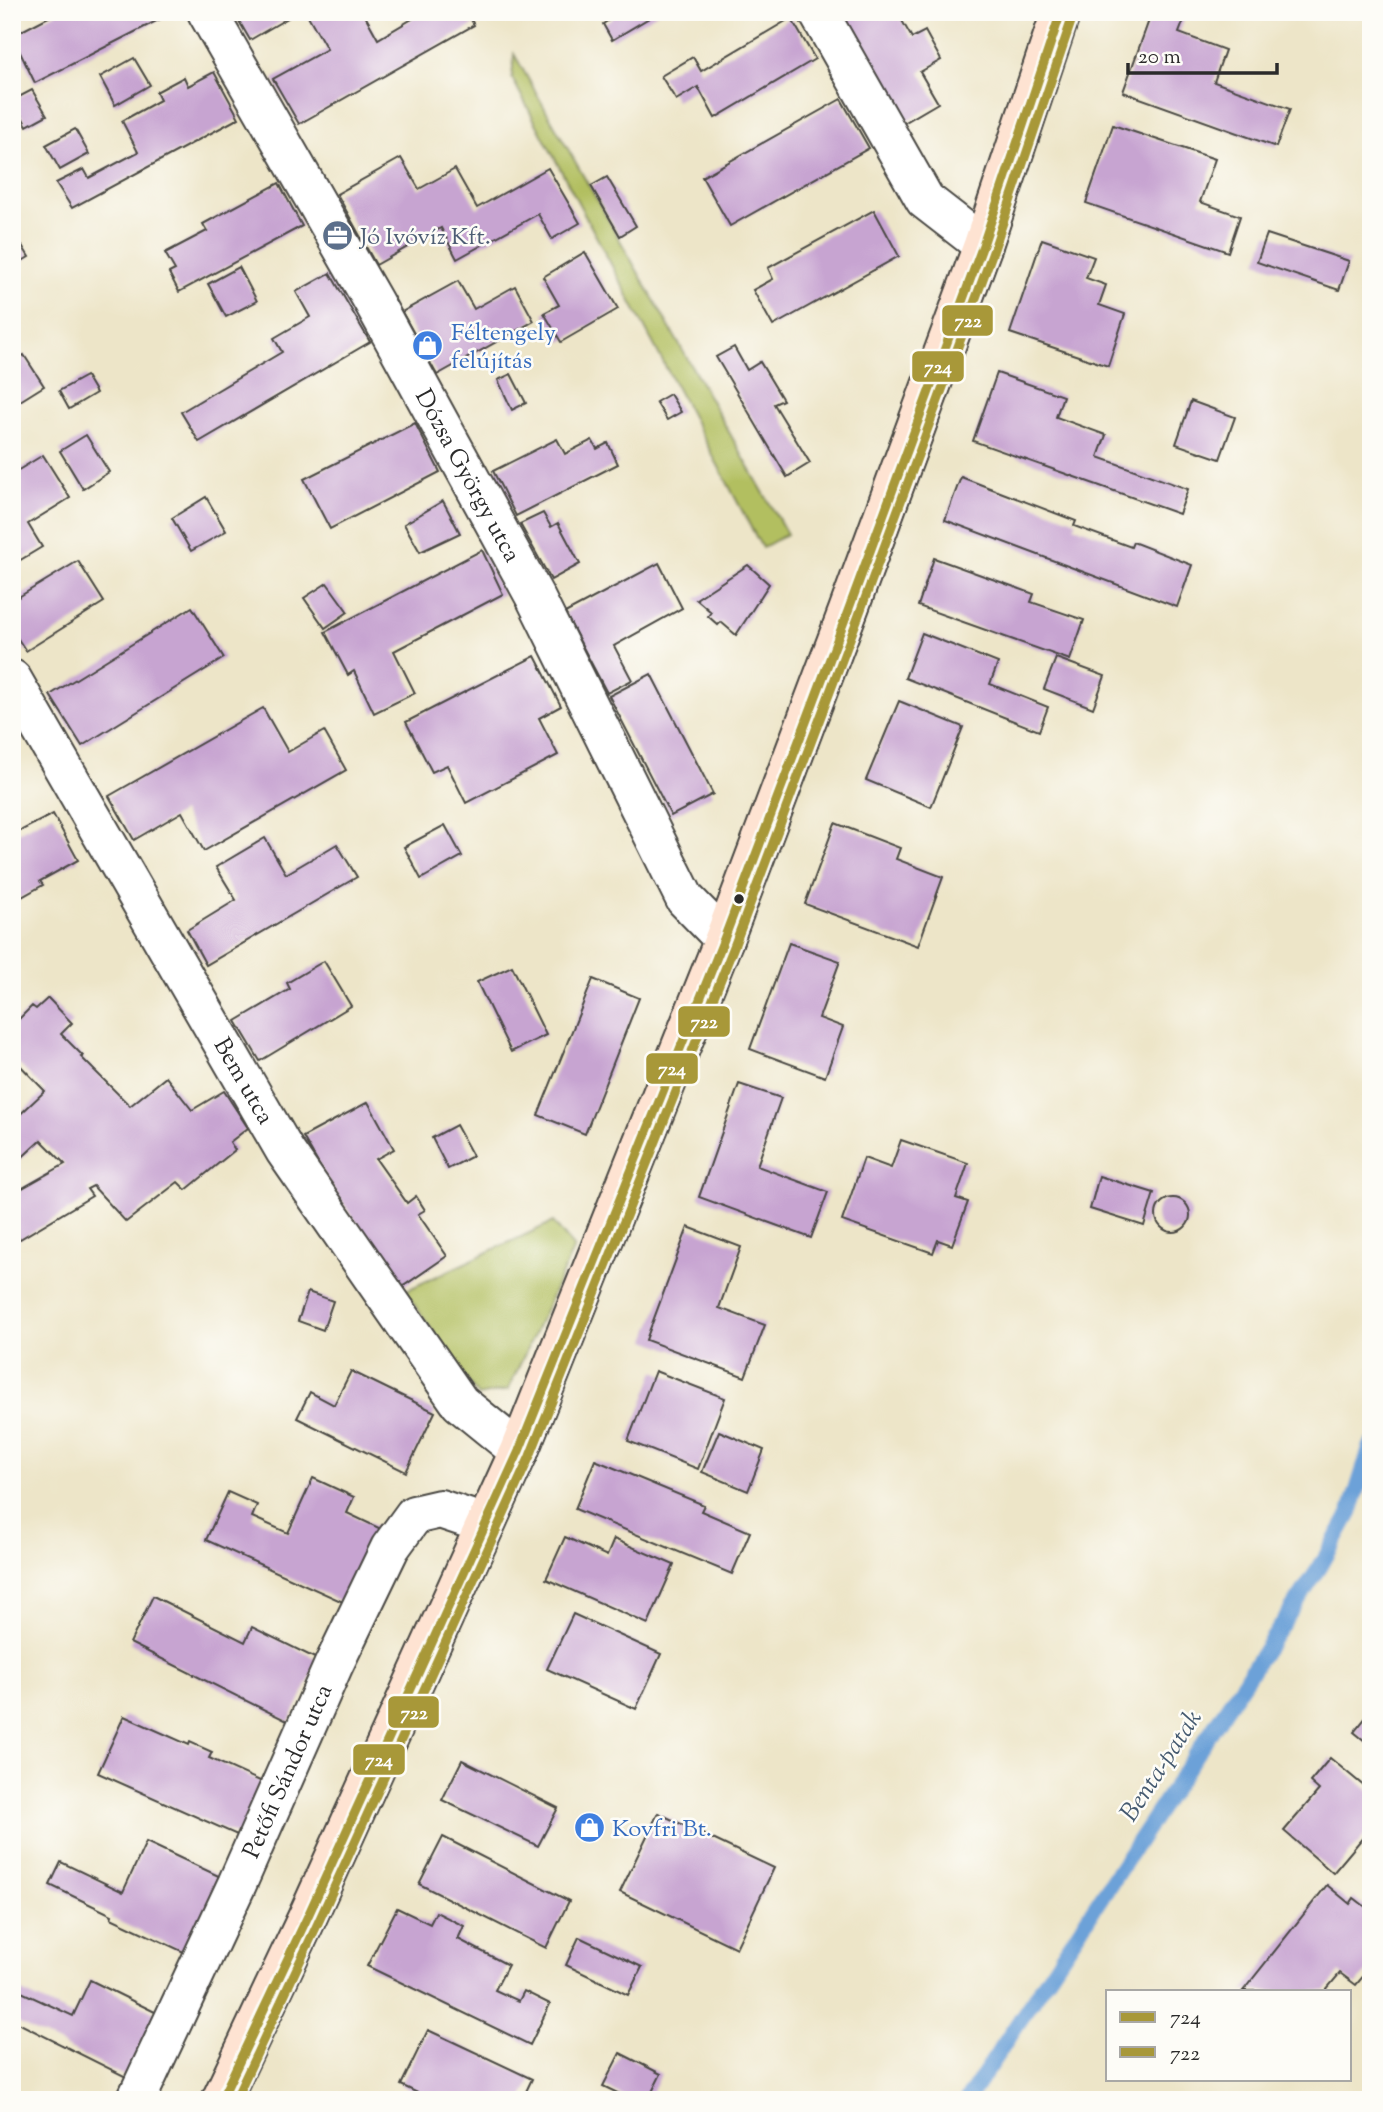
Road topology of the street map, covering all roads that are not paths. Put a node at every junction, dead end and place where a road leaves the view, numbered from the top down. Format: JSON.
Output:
{"nodes":[{"id":1,"x":207,"y":12,"type":"edge"},
{"id":2,"x":818,"y":12,"type":"edge"},
{"id":3,"x":1061,"y":12,"type":"edge"},
{"id":4,"x":983,"y":245,"type":"junction"},
{"id":5,"x":12,"y":679,"type":"edge"},
{"id":6,"x":724,"y":939,"type":"junction"},
{"id":7,"x":519,"y":1451,"type":"junction"},
{"id":8,"x":485,"y":1524,"type":"junction"},
{"id":9,"x":136,"y":2100,"type":"edge"},
{"id":10,"x":221,"y":2100,"type":"edge"}],
"edges":[{"from":1,"to":6,"type":"street","name":"Dózsa György utca"},
{"from":2,"to":4,"type":"street"},
{"from":3,"to":4,"type":"main road"},
{"from":4,"to":6,"type":"main road"},
{"from":5,"to":7,"type":"street","name":"Bem utca"},
{"from":6,"to":7,"type":"main road"},
{"from":7,"to":8,"type":"main road"},
{"from":8,"to":9,"type":"street","name":"Petőfi Sándor utca"},
{"from":8,"to":10,"type":"main road"}]}
